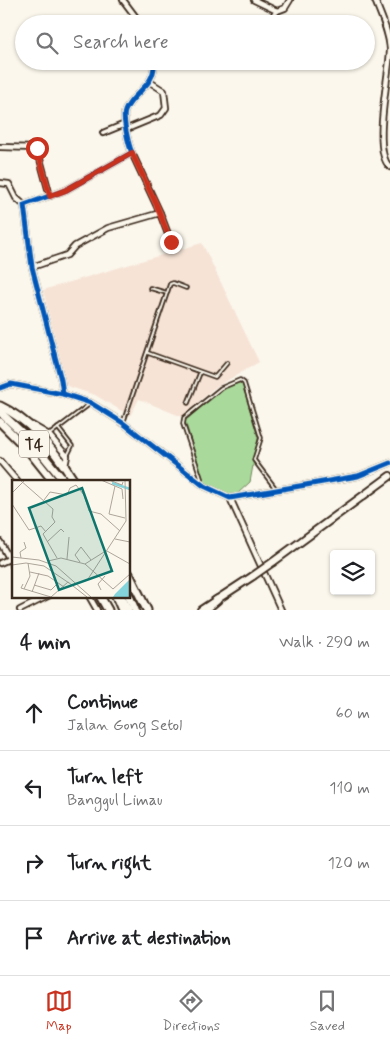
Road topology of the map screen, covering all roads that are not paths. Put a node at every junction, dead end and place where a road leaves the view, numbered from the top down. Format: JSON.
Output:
{"nodes":[{"id":1,"x":123,"y":0,"type":"edge"},
{"id":2,"x":254,"y":0,"type":"edge"},
{"id":3,"x":290,"y":0,"type":"edge"},
{"id":4,"x":375,"y":0,"type":"edge"},
{"id":5,"x":277,"y":11,"type":"junction"},
{"id":6,"x":134,"y":15,"type":"edge"},
{"id":7,"x":274,"y":15,"type":"edge"},
{"id":8,"x":152,"y":70,"type":"edge"},
{"id":9,"x":150,"y":82,"type":"junction"},
{"id":10,"x":126,"y":127,"type":"junction"},
{"id":11,"x":103,"y":134,"type":"dead end"},
{"id":12,"x":0,"y":147,"type":"edge"},
{"id":13,"x":132,"y":153,"type":"junction"},
{"id":14,"x":390,"y":167,"type":"edge"},
{"id":15,"x":0,"y":183,"type":"edge"},
{"id":16,"x":50,"y":196,"type":"junction"},
{"id":17,"x":24,"y":205,"type":"junction"},
{"id":18,"x":160,"y":213,"type":"junction"},
{"id":19,"x":171,"y":242,"type":"dead end"},
{"id":20,"x":32,"y":267,"type":"junction"},
{"id":21,"x":150,"y":288,"type":"dead end"},
{"id":22,"x":186,"y":288,"type":"dead end"},
{"id":23,"x":167,"y":293,"type":"junction"},
{"id":24,"x":148,"y":354,"type":"junction"},
{"id":25,"x":227,"y":364,"type":"dead end"},
{"id":26,"x":200,"y":372,"type":"junction"},
{"id":27,"x":1,"y":386,"type":"edge"},
{"id":28,"x":63,"y":394,"type":"junction"},
{"id":29,"x":91,"y":403,"type":"junction"},
{"id":30,"x":188,"y":404,"type":"dead end"},
{"id":31,"x":0,"y":406,"type":"edge"},
{"id":32,"x":0,"y":412,"type":"edge"},
{"id":33,"x":24,"y":421,"type":"junction"},
{"id":34,"x":0,"y":422,"type":"edge"},
{"id":35,"x":123,"y":423,"type":"junction"},
{"id":36,"x":58,"y":428,"type":"junction"},
{"id":37,"x":49,"y":435,"type":"junction"},
{"id":38,"x":67,"y":456,"type":"junction"},
{"id":39,"x":0,"y":461,"type":"edge"},
{"id":40,"x":390,"y":463,"type":"edge"},
{"id":41,"x":65,"y":468,"type":"junction"},
{"id":42,"x":390,"y":476,"type":"edge"},
{"id":43,"x":16,"y":480,"type":"edge"},
{"id":44,"x":52,"y":480,"type":"edge"},
{"id":45,"x":63,"y":480,"type":"edge"},
{"id":46,"x":73,"y":480,"type":"edge"},
{"id":47,"x":204,"y":486,"type":"junction"},
{"id":48,"x":277,"y":490,"type":"junction"},
{"id":49,"x":230,"y":498,"type":"junction"},
{"id":50,"x":0,"y":542,"type":"edge"},
{"id":51,"x":9,"y":559,"type":"junction"},
{"id":52,"x":0,"y":564,"type":"edge"},
{"id":53,"x":12,"y":564,"type":"edge"},
{"id":54,"x":130,"y":576,"type":"edge"},
{"id":55,"x":32,"y":598,"type":"edge"},
{"id":56,"x":44,"y":598,"type":"edge"},
{"id":57,"x":90,"y":598,"type":"edge"},
{"id":58,"x":101,"y":598,"type":"edge"},
{"id":59,"x":117,"y":598,"type":"edge"},
{"id":60,"x":122,"y":598,"type":"edge"},
{"id":61,"x":129,"y":598,"type":"edge"},
{"id":62,"x":217,"y":600,"type":"junction"},
{"id":63,"x":34,"y":603,"type":"junction"},
{"id":64,"x":20,"y":610,"type":"edge"},
{"id":65,"x":97,"y":610,"type":"edge"},
{"id":66,"x":108,"y":610,"type":"edge"},
{"id":67,"x":122,"y":610,"type":"edge"},
{"id":68,"x":128,"y":610,"type":"edge"},
{"id":69,"x":135,"y":610,"type":"edge"},
{"id":70,"x":149,"y":610,"type":"edge"},
{"id":71,"x":201,"y":610,"type":"edge"},
{"id":72,"x":205,"y":610,"type":"edge"},
{"id":73,"x":281,"y":610,"type":"edge"}],
"edges":[{"from":1,"to":6,"type":"street"},
{"from":2,"to":5,"type":"street"},
{"from":3,"to":5,"type":"street"},
{"from":4,"to":14,"type":"street"},
{"from":5,"to":7,"type":"street"},
{"from":8,"to":9,"type":"street"},
{"from":9,"to":10,"type":"street"},
{"from":9,"to":10,"type":"street"},
{"from":10,"to":11,"type":"street"},
{"from":10,"to":13,"type":"street"},
{"from":12,"to":16,"type":"street"},
{"from":13,"to":16,"type":"street"},
{"from":13,"to":18,"type":"street"},
{"from":15,"to":17,"type":"street"},
{"from":16,"to":17,"type":"street"},
{"from":17,"to":20,"type":"street"},
{"from":18,"to":19,"type":"street"},
{"from":18,"to":20,"type":"street"},
{"from":20,"to":28,"type":"street"},
{"from":21,"to":23,"type":"lane"},
{"from":22,"to":23,"type":"lane"},
{"from":23,"to":24,"type":"lane"},
{"from":24,"to":26,"type":"lane"},
{"from":24,"to":35,"type":"lane"},
{"from":25,"to":26,"type":"lane"},
{"from":26,"to":30,"type":"lane"},
{"from":27,"to":28,"type":"street"},
{"from":28,"to":29,"type":"street"},
{"from":29,"to":35,"type":"street"},
{"from":29,"to":36,"type":"lane"},
{"from":31,"to":33,"type":"highway"},
{"from":32,"to":45,"type":"highway","number":"T4"},
{"from":33,"to":37,"type":"street"},
{"from":33,"to":41,"type":"highway"},
{"from":34,"to":44,"type":"highway","number":"T4"},
{"from":35,"to":47,"type":"street"},
{"from":36,"to":37,"type":"lane"},
{"from":36,"to":38,"type":"lane"},
{"from":37,"to":38,"type":"street"},
{"from":38,"to":41,"type":"street"},
{"from":39,"to":43,"type":"street"},
{"from":40,"to":48,"type":"street"},
{"from":41,"to":46,"type":"highway"},
{"from":42,"to":62,"type":"main road","bridge":true},
{"from":47,"to":48,"type":"lane"},
{"from":47,"to":49,"type":"street"},
{"from":48,"to":49,"type":"street"},
{"from":49,"to":73,"type":"street"},
{"from":50,"to":51,"type":"street"},
{"from":51,"to":52,"type":"street"},
{"from":51,"to":53,"type":"street"},
{"from":54,"to":70,"type":"highway"},
{"from":55,"to":63,"type":"street"},
{"from":56,"to":63,"type":"street"},
{"from":57,"to":65,"type":"street"},
{"from":58,"to":66,"type":"highway"},
{"from":59,"to":67,"type":"highway"},
{"from":60,"to":68,"type":"highway"},
{"from":61,"to":69,"type":"highway"},
{"from":62,"to":71,"type":"main road"},
{"from":62,"to":72,"type":"highway"},
{"from":63,"to":64,"type":"street"}]}
